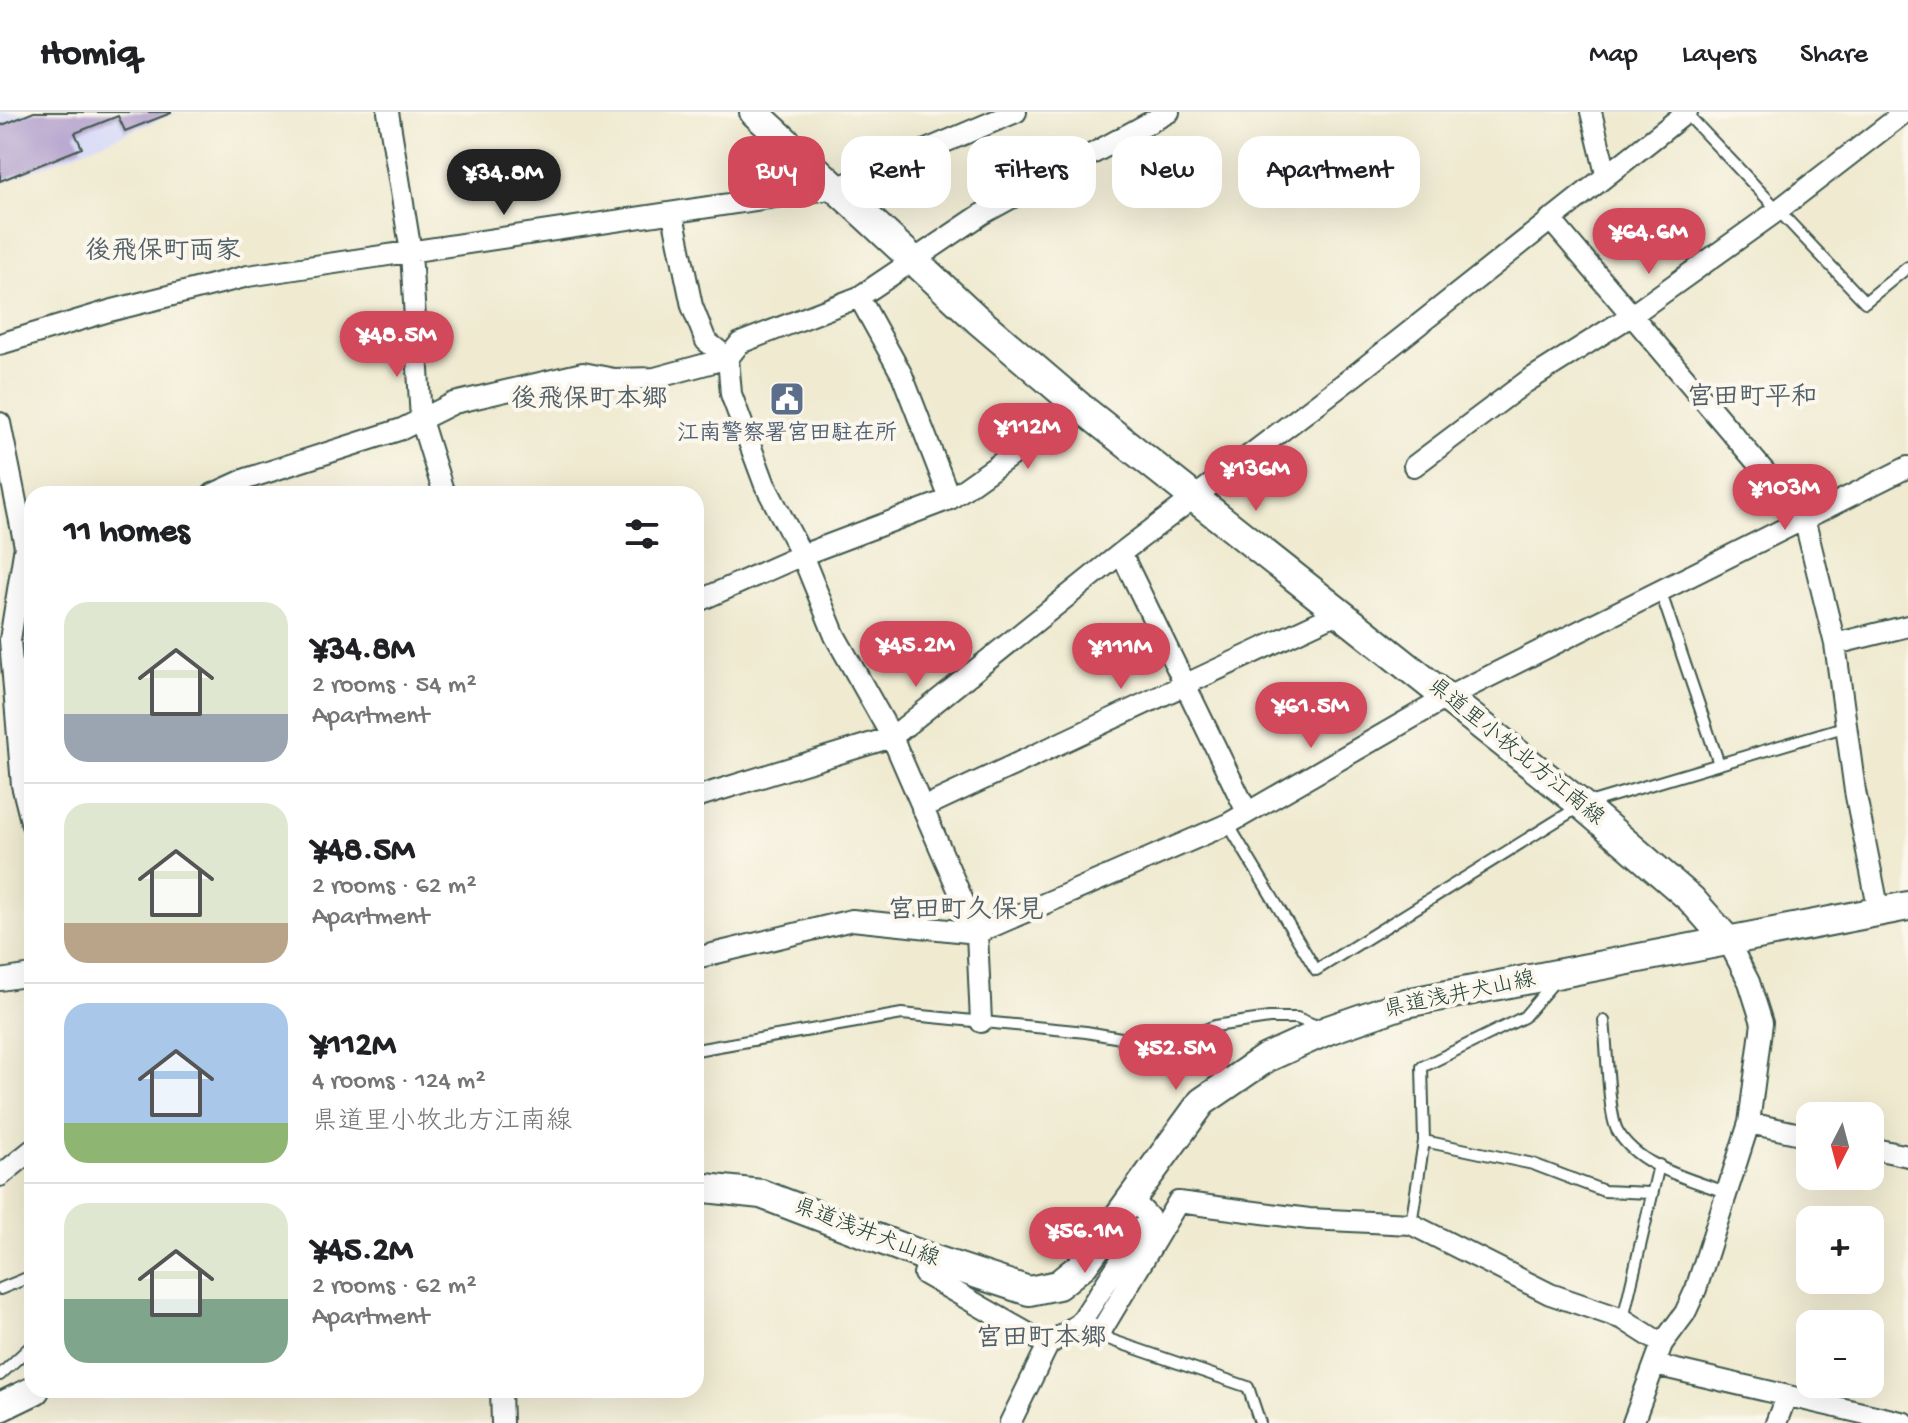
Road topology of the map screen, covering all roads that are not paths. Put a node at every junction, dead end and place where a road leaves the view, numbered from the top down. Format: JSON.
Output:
{"nodes":[{"id":1,"x":388,"y":112,"type":"edge"},
{"id":2,"x":754,"y":112,"type":"edge"},
{"id":3,"x":1016,"y":112,"type":"edge"},
{"id":4,"x":1169,"y":112,"type":"edge"},
{"id":5,"x":1591,"y":112,"type":"edge"},
{"id":6,"x":1687,"y":112,"type":"edge"},
{"id":7,"x":1905,"y":112,"type":"edge"},
{"id":8,"x":1606,"y":174,"type":"junction"},
{"id":9,"x":836,"y":188,"type":"junction"},
{"id":10,"x":1777,"y":211,"type":"junction"},
{"id":11,"x":673,"y":215,"type":"junction"},
{"id":12,"x":1550,"y":219,"type":"junction"},
{"id":13,"x":411,"y":252,"type":"junction"},
{"id":14,"x":910,"y":259,"type":"junction"},
{"id":15,"x":1908,"y":267,"type":"edge"},
{"id":16,"x":859,"y":297,"type":"junction"},
{"id":17,"x":1632,"y":315,"type":"junction"},
{"id":18,"x":0,"y":344,"type":"edge"},
{"id":19,"x":728,"y":358,"type":"junction"},
{"id":20,"x":1080,"y":407,"type":"junction"},
{"id":21,"x":421,"y":420,"type":"junction"},
{"id":22,"x":0,"y":423,"type":"edge"},
{"id":23,"x":1414,"y":466,"type":"dead end"},
{"id":24,"x":1908,"y":467,"type":"edge"},
{"id":25,"x":244,"y":486,"type":"edge"},
{"id":26,"x":442,"y":486,"type":"edge"},
{"id":27,"x":1194,"y":497,"type":"junction"},
{"id":28,"x":950,"y":499,"type":"junction"},
{"id":29,"x":1804,"y":518,"type":"junction"},
{"id":30,"x":24,"y":541,"type":"edge"},
{"id":31,"x":24,"y":552,"type":"edge"},
{"id":32,"x":1121,"y":553,"type":"junction"},
{"id":33,"x":802,"y":555,"type":"junction"},
{"id":34,"x":18,"y":585,"type":"edge"},
{"id":35,"x":1660,"y":590,"type":"junction"},
{"id":36,"x":704,"y":597,"type":"edge"},
{"id":37,"x":1340,"y":612,"type":"junction"},
{"id":38,"x":1908,"y":626,"type":"edge"},
{"id":39,"x":1835,"y":644,"type":"junction"},
{"id":40,"x":1186,"y":685,"type":"junction"},
{"id":41,"x":1446,"y":698,"type":"junction"},
{"id":42,"x":1847,"y":726,"type":"junction"},
{"id":43,"x":892,"y":737,"type":"junction"},
{"id":44,"x":1719,"y":764,"type":"junction"},
{"id":45,"x":24,"y":793,"type":"edge"},
{"id":46,"x":704,"y":795,"type":"edge"},
{"id":47,"x":1582,"y":805,"type":"junction"},
{"id":48,"x":922,"y":808,"type":"junction"},
{"id":49,"x":1247,"y":812,"type":"junction"},
{"id":50,"x":1228,"y":824,"type":"junction"},
{"id":51,"x":1908,"y":906,"type":"edge"},
{"id":52,"x":1879,"y":912,"type":"junction"},
{"id":53,"x":977,"y":933,"type":"junction"},
{"id":54,"x":1728,"y":941,"type":"junction"},
{"id":55,"x":704,"y":956,"type":"edge"},
{"id":56,"x":1560,"y":975,"type":"junction"},
{"id":57,"x":24,"y":976,"type":"edge"},
{"id":58,"x":0,"y":980,"type":"edge"},
{"id":59,"x":1604,"y":1021,"type":"dead end"},
{"id":60,"x":981,"y":1022,"type":"junction"},
{"id":61,"x":1328,"y":1030,"type":"junction"},
{"id":62,"x":704,"y":1049,"type":"edge"},
{"id":63,"x":1749,"y":1123,"type":"junction"},
{"id":64,"x":1796,"y":1133,"type":"edge"},
{"id":65,"x":1424,"y":1141,"type":"junction"},
{"id":66,"x":1884,"y":1151,"type":"edge"},
{"id":67,"x":24,"y":1156,"type":"edge"},
{"id":68,"x":1908,"y":1156,"type":"edge"},
{"id":69,"x":1659,"y":1165,"type":"junction"},
{"id":70,"x":1,"y":1173,"type":"edge"},
{"id":71,"x":704,"y":1188,"type":"edge"},
{"id":72,"x":1650,"y":1193,"type":"junction"},
{"id":73,"x":1728,"y":1193,"type":"junction"},
{"id":74,"x":1132,"y":1199,"type":"junction"},
{"id":75,"x":1411,"y":1224,"type":"junction"},
{"id":76,"x":929,"y":1258,"type":"junction"},
{"id":77,"x":24,"y":1279,"type":"edge"},
{"id":78,"x":0,"y":1289,"type":"edge"},
{"id":79,"x":1623,"y":1319,"type":"junction"},
{"id":80,"x":1080,"y":1323,"type":"junction"},
{"id":81,"x":1101,"y":1331,"type":"junction"},
{"id":82,"x":1662,"y":1344,"type":"junction"},
{"id":83,"x":1048,"y":1345,"type":"junction"},
{"id":84,"x":24,"y":1352,"type":"edge"},
{"id":85,"x":1655,"y":1365,"type":"junction"},
{"id":86,"x":0,"y":1375,"type":"edge"},
{"id":87,"x":24,"y":1397,"type":"edge"},
{"id":88,"x":1786,"y":1397,"type":"junction"},
{"id":89,"x":2,"y":1412,"type":"edge"},
{"id":90,"x":1010,"y":1423,"type":"edge"},
{"id":91,"x":1260,"y":1423,"type":"edge"},
{"id":92,"x":1633,"y":1423,"type":"edge"},
{"id":93,"x":1776,"y":1423,"type":"edge"},
{"id":94,"x":1905,"y":1423,"type":"edge"}],
"edges":[{"from":1,"to":13,"type":"street"},
{"from":2,"to":9,"type":"main road","name":"県道里小牧北方江南線"},
{"from":3,"to":9,"type":"street"},
{"from":4,"to":14,"type":"street"},
{"from":5,"to":8,"type":"street"},
{"from":6,"to":8,"type":"street"},
{"from":6,"to":10,"type":"lane"},
{"from":7,"to":10,"type":"street"},
{"from":8,"to":12,"type":"street"},
{"from":9,"to":11,"type":"street"},
{"from":9,"to":14,"type":"main road","name":"県道里小牧北方江南線"},
{"from":10,"to":15,"type":"lane"},
{"from":10,"to":17,"type":"street"},
{"from":11,"to":13,"type":"street"},
{"from":11,"to":19,"type":"street"},
{"from":12,"to":17,"type":"street"},
{"from":12,"to":27,"type":"street"},
{"from":13,"to":18,"type":"street"},
{"from":13,"to":21,"type":"street"},
{"from":14,"to":16,"type":"street"},
{"from":14,"to":20,"type":"main road","name":"県道里小牧北方江南線"},
{"from":16,"to":19,"type":"street"},
{"from":16,"to":28,"type":"street"},
{"from":17,"to":23,"type":"street"},
{"from":17,"to":29,"type":"street"},
{"from":19,"to":21,"type":"street"},
{"from":19,"to":33,"type":"street"},
{"from":20,"to":27,"type":"main road","name":"県道里小牧北方江南線"},
{"from":20,"to":28,"type":"street"},
{"from":21,"to":25,"type":"street"},
{"from":21,"to":26,"type":"street"},
{"from":22,"to":30,"type":"street"},
{"from":24,"to":29,"type":"street"},
{"from":27,"to":32,"type":"street"},
{"from":27,"to":37,"type":"main road","name":"県道里小牧北方江南線"},
{"from":28,"to":33,"type":"street"},
{"from":29,"to":35,"type":"street"},
{"from":29,"to":39,"type":"street"},
{"from":31,"to":34,"type":"street"},
{"from":32,"to":40,"type":"street"},
{"from":32,"to":43,"type":"street"},
{"from":33,"to":36,"type":"street"},
{"from":33,"to":43,"type":"street"},
{"from":34,"to":45,"type":"street"},
{"from":35,"to":41,"type":"street"},
{"from":35,"to":44,"type":"lane"},
{"from":37,"to":40,"type":"street"},
{"from":37,"to":41,"type":"main road","name":"県道里小牧北方江南線"},
{"from":38,"to":39,"type":"street"},
{"from":39,"to":42,"type":"street"},
{"from":40,"to":48,"type":"street"},
{"from":40,"to":49,"type":"street"},
{"from":41,"to":47,"type":"main road","name":"県道里小牧北方江南線"},
{"from":41,"to":49,"type":"street"},
{"from":42,"to":44,"type":"lane"},
{"from":42,"to":52,"type":"street"},
{"from":43,"to":46,"type":"street"},
{"from":43,"to":48,"type":"street"},
{"from":44,"to":47,"type":"lane"},
{"from":47,"to":50,"type":"lane"},
{"from":47,"to":54,"type":"main road","name":"県道里小牧北方江南線"},
{"from":48,"to":53,"type":"street"},
{"from":49,"to":50,"type":"street"},
{"from":50,"to":53,"type":"street"},
{"from":51,"to":52,"type":"main road"},
{"from":52,"to":54,"type":"main road"},
{"from":53,"to":55,"type":"street"},
{"from":53,"to":60,"type":"street"},
{"from":54,"to":56,"type":"main road","name":"県道浅井犬山線"},
{"from":54,"to":63,"type":"street"},
{"from":56,"to":61,"type":"main road","name":"県道浅井犬山線"},
{"from":56,"to":65,"type":"lane"},
{"from":57,"to":58,"type":"street"},
{"from":59,"to":69,"type":"lane"},
{"from":60,"to":61,"type":"lane"},
{"from":60,"to":62,"type":"lane"},
{"from":61,"to":74,"type":"main road","name":"県道浅井犬山線"},
{"from":63,"to":64,"type":"street"},
{"from":63,"to":73,"type":"street"},
{"from":65,"to":72,"type":"lane"},
{"from":65,"to":75,"type":"lane"},
{"from":66,"to":68,"type":"street"},
{"from":67,"to":70,"type":"street"},
{"from":69,"to":72,"type":"lane"},
{"from":69,"to":73,"type":"lane"},
{"from":71,"to":76,"type":"main road","name":"県道浅井犬山線"},
{"from":72,"to":79,"type":"lane"},
{"from":73,"to":82,"type":"street"},
{"from":74,"to":76,"type":"main road","name":"県道浅井犬山線"},
{"from":74,"to":80,"type":"street"},
{"from":75,"to":79,"type":"street"},
{"from":75,"to":81,"type":"street"},
{"from":76,"to":83,"type":"street"},
{"from":77,"to":78,"type":"lane"},
{"from":79,"to":82,"type":"street"},
{"from":80,"to":81,"type":"street"},
{"from":80,"to":83,"type":"street"},
{"from":81,"to":91,"type":"lane"},
{"from":82,"to":85,"type":"street"},
{"from":83,"to":90,"type":"street"},
{"from":84,"to":86,"type":"lane"},
{"from":85,"to":88,"type":"street"},
{"from":85,"to":92,"type":"street"},
{"from":87,"to":89,"type":"main road"},
{"from":88,"to":93,"type":"street"},
{"from":88,"to":94,"type":"street"}]}
